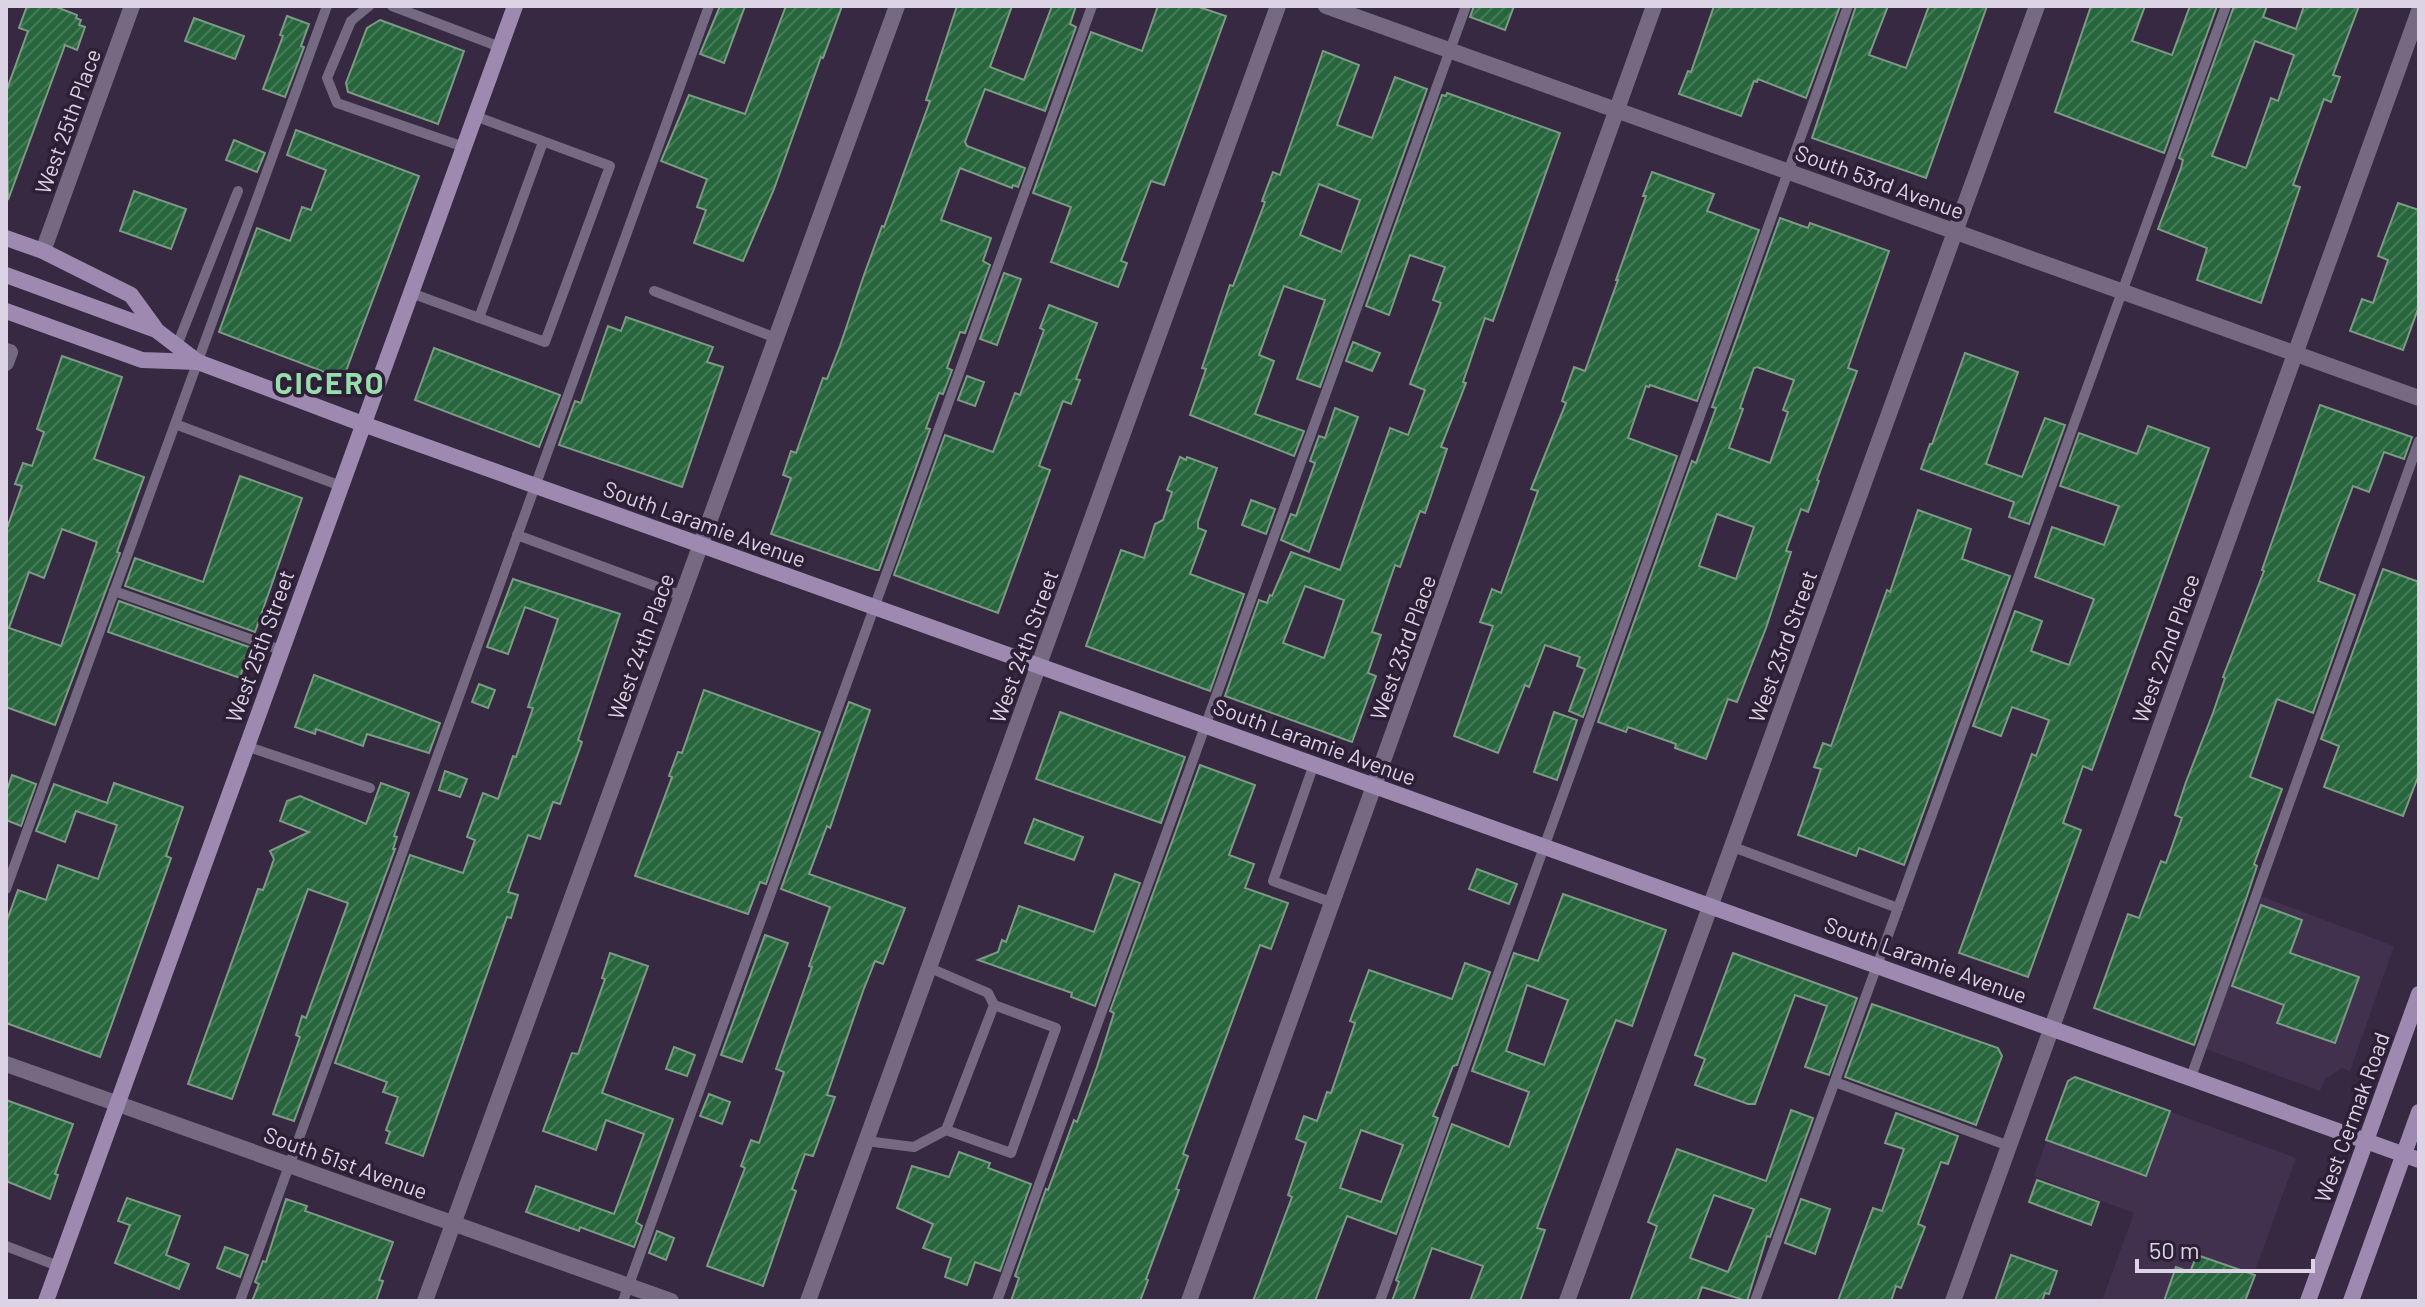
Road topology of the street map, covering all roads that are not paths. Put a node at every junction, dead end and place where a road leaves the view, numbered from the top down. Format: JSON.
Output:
{"nodes":[{"id":1,"x":132,"y":6,"type":"edge"},
{"id":2,"x":327,"y":6,"type":"edge"},
{"id":3,"x":369,"y":6,"type":"edge"},
{"id":4,"x":392,"y":6,"type":"edge"},
{"id":5,"x":515,"y":6,"type":"edge"},
{"id":6,"x":709,"y":6,"type":"edge"},
{"id":7,"x":897,"y":6,"type":"edge"},
{"id":8,"x":1092,"y":6,"type":"edge"},
{"id":9,"x":1278,"y":6,"type":"edge"},
{"id":10,"x":1326,"y":6,"type":"edge"},
{"id":11,"x":1466,"y":6,"type":"edge"},
{"id":12,"x":1654,"y":6,"type":"edge"},
{"id":13,"x":1848,"y":6,"type":"edge"},
{"id":14,"x":2037,"y":6,"type":"edge"},
{"id":15,"x":2226,"y":6,"type":"edge"},
{"id":16,"x":2419,"y":11,"type":"edge"},
{"id":17,"x":500,"y":47,"type":"junction"},
{"id":18,"x":1450,"y":50,"type":"junction"},
{"id":19,"x":1616,"y":110,"type":"junction"},
{"id":20,"x":475,"y":116,"type":"junction"},
{"id":21,"x":543,"y":142,"type":"junction"},
{"id":22,"x":464,"y":147,"type":"junction"},
{"id":23,"x":1788,"y":172,"type":"junction"},
{"id":24,"x":238,"y":191,"type":"dead end"},
{"id":25,"x":1955,"y":232,"type":"junction"},
{"id":26,"x":6,"y":238,"type":"edge"},
{"id":27,"x":43,"y":251,"type":"junction"},
{"id":28,"x":6,"y":275,"type":"edge"},
{"id":29,"x":654,"y":291,"type":"dead end"},
{"id":30,"x":2122,"y":292,"type":"junction"},
{"id":31,"x":411,"y":293,"type":"junction"},
{"id":32,"x":6,"y":311,"type":"edge"},
{"id":33,"x":479,"y":318,"type":"junction"},
{"id":34,"x":156,"y":330,"type":"junction"},
{"id":35,"x":776,"y":338,"type":"junction"},
{"id":36,"x":174,"y":353,"type":"junction"},
{"id":37,"x":2295,"y":354,"type":"junction"},
{"id":38,"x":198,"y":362,"type":"junction"},
{"id":39,"x":2419,"y":398,"type":"edge"},
{"id":40,"x":175,"y":424,"type":"junction"},
{"id":41,"x":363,"y":424,"type":"junction"},
{"id":42,"x":2419,"y":441,"type":"edge"},
{"id":43,"x":341,"y":486,"type":"junction"},
{"id":44,"x":535,"y":486,"type":"junction"},
{"id":45,"x":517,"y":535,"type":"junction"},
{"id":46,"x":700,"y":545,"type":"junction"},
{"id":47,"x":114,"y":591,"type":"junction"},
{"id":48,"x":682,"y":596,"type":"junction"},
{"id":49,"x":874,"y":607,"type":"junction"},
{"id":50,"x":281,"y":650,"type":"junction"},
{"id":51,"x":1040,"y":666,"type":"junction"},
{"id":52,"x":1205,"y":725,"type":"junction"},
{"id":53,"x":246,"y":746,"type":"junction"},
{"id":54,"x":1314,"y":764,"type":"junction"},
{"id":55,"x":1376,"y":786,"type":"junction"},
{"id":56,"x":370,"y":788,"type":"dead end"},
{"id":57,"x":1544,"y":846,"type":"junction"},
{"id":58,"x":1733,"y":847,"type":"junction"},
{"id":59,"x":6,"y":889,"type":"edge"},
{"id":60,"x":1333,"y":903,"type":"junction"},
{"id":61,"x":1711,"y":906,"type":"junction"},
{"id":62,"x":1898,"y":908,"type":"junction"},
{"id":63,"x":1877,"y":965,"type":"junction"},
{"id":64,"x":930,"y":968,"type":"junction"},
{"id":65,"x":2419,"y":994,"type":"edge"},
{"id":66,"x":994,"y":1005,"type":"junction"},
{"id":67,"x":2051,"y":1028,"type":"junction"},
{"id":68,"x":6,"y":1064,"type":"edge"},
{"id":69,"x":2191,"y":1077,"type":"junction"},
{"id":70,"x":1835,"y":1082,"type":"junction"},
{"id":71,"x":116,"y":1103,"type":"junction"},
{"id":72,"x":2419,"y":1112,"type":"edge"},
{"id":73,"x":946,"y":1130,"type":"junction"},
{"id":74,"x":2366,"y":1140,"type":"junction"},
{"id":75,"x":866,"y":1141,"type":"junction"},
{"id":76,"x":2009,"y":1146,"type":"junction"},
{"id":77,"x":2411,"y":1157,"type":"edge"},
{"id":78,"x":289,"y":1165,"type":"junction"},
{"id":79,"x":454,"y":1223,"type":"junction"},
{"id":80,"x":6,"y":1246,"type":"edge"},
{"id":81,"x":58,"y":1266,"type":"junction"},
{"id":82,"x":626,"y":1293,"type":"edge"},
{"id":83,"x":46,"y":1301,"type":"edge"},
{"id":84,"x":240,"y":1301,"type":"edge"},
{"id":85,"x":425,"y":1301,"type":"edge"},
{"id":86,"x":671,"y":1301,"type":"edge"},
{"id":87,"x":808,"y":1301,"type":"edge"},
{"id":88,"x":997,"y":1301,"type":"edge"},
{"id":89,"x":1189,"y":1301,"type":"edge"},
{"id":90,"x":1380,"y":1301,"type":"edge"},
{"id":91,"x":1567,"y":1301,"type":"edge"},
{"id":92,"x":1755,"y":1301,"type":"edge"},
{"id":93,"x":1953,"y":1301,"type":"edge"},
{"id":94,"x":2308,"y":1301,"type":"edge"},
{"id":95,"x":2351,"y":1301,"type":"edge"}],
"edges":[{"from":1,"to":27,"type":"street","name":"West 25th Place"},
{"from":2,"to":38,"type":"lane"},
{"from":3,"to":22,"type":"lane"},
{"from":4,"to":17,"type":"lane"},
{"from":5,"to":17,"type":"main road","name":"West 25th Street"},
{"from":6,"to":44,"type":"lane"},
{"from":7,"to":35,"type":"street","name":"West 24th Place"},
{"from":8,"to":49,"type":"lane"},
{"from":9,"to":51,"type":"street","name":"West 24th Street"},
{"from":10,"to":18,"type":"street","name":"South 53rd Avenue"},
{"from":11,"to":18,"type":"lane"},
{"from":12,"to":19,"type":"street","name":"West 23rd Place"},
{"from":13,"to":23,"type":"lane"},
{"from":14,"to":25,"type":"street","name":"West 23rd Street"},
{"from":15,"to":30,"type":"lane"},
{"from":16,"to":37,"type":"street","name":"West 22nd Place"},
{"from":17,"to":20,"type":"main road","name":"West 25th Street"},
{"from":18,"to":19,"type":"street","name":"South 53rd Avenue"},
{"from":18,"to":52,"type":"lane"},
{"from":19,"to":23,"type":"street","name":"South 53rd Avenue"},
{"from":19,"to":55,"type":"street","name":"West 23rd Place"},
{"from":20,"to":21,"type":"lane"},
{"from":20,"to":22,"type":"main road","name":"West 25th Street"},
{"from":21,"to":33,"type":"lane"},
{"from":21,"to":33,"type":"lane"},
{"from":22,"to":31,"type":"main road","name":"West 25th Street"},
{"from":23,"to":25,"type":"street","name":"South 53rd Avenue"},
{"from":23,"to":57,"type":"lane"},
{"from":24,"to":36,"type":"lane"},
{"from":25,"to":30,"type":"street","name":"South 53rd Avenue"},
{"from":25,"to":58,"type":"street","name":"West 23rd Street"},
{"from":26,"to":27,"type":"main road"},
{"from":27,"to":34,"type":"main road"},
{"from":28,"to":34,"type":"main road","name":"South Laramie Avenue"},
{"from":29,"to":35,"type":"lane"},
{"from":30,"to":37,"type":"street","name":"South 53rd Avenue"},
{"from":30,"to":62,"type":"lane"},
{"from":31,"to":33,"type":"lane"},
{"from":31,"to":41,"type":"main road","name":"West 25th Street"},
{"from":32,"to":36,"type":"main road"},
{"from":34,"to":36,"type":"main road","name":"South Laramie Avenue"},
{"from":35,"to":46,"type":"street","name":"West 24th Place"},
{"from":36,"to":38,"type":"main road","name":"South Laramie Avenue"},
{"from":37,"to":39,"type":"street","name":"South 53rd Avenue"},
{"from":37,"to":67,"type":"street","name":"West 22nd Place"},
{"from":38,"to":40,"type":"lane"},
{"from":38,"to":41,"type":"main road","name":"South Laramie Avenue"},
{"from":40,"to":43,"type":"lane"},
{"from":40,"to":47,"type":"lane"},
{"from":41,"to":43,"type":"main road","name":"West 25th Street"},
{"from":41,"to":44,"type":"main road","name":"South Laramie Avenue"},
{"from":42,"to":69,"type":"lane"},
{"from":43,"to":50,"type":"main road","name":"West 25th Street"},
{"from":44,"to":45,"type":"lane"},
{"from":44,"to":46,"type":"main road","name":"South Laramie Avenue"},
{"from":45,"to":48,"type":"lane"},
{"from":45,"to":78,"type":"lane"},
{"from":46,"to":48,"type":"street","name":"West 24th Place"},
{"from":46,"to":49,"type":"main road","name":"South Laramie Avenue"},
{"from":47,"to":50,"type":"lane"},
{"from":47,"to":59,"type":"lane"},
{"from":48,"to":79,"type":"street","name":"West 24th Place"},
{"from":49,"to":51,"type":"main road","name":"South Laramie Avenue"},
{"from":49,"to":82,"type":"lane"},
{"from":50,"to":53,"type":"main road","name":"West 25th Street"},
{"from":51,"to":52,"type":"main road","name":"South Laramie Avenue"},
{"from":51,"to":64,"type":"street","name":"West 24th Street"},
{"from":52,"to":54,"type":"main road","name":"South Laramie Avenue"},
{"from":52,"to":88,"type":"lane"},
{"from":53,"to":56,"type":"lane"},
{"from":53,"to":71,"type":"main road","name":"West 25th Street"},
{"from":54,"to":55,"type":"main road","name":"South Laramie Avenue"},
{"from":54,"to":60,"type":"lane"},
{"from":55,"to":57,"type":"main road","name":"South Laramie Avenue"},
{"from":55,"to":60,"type":"street","name":"West 23rd Place"},
{"from":57,"to":61,"type":"main road","name":"South Laramie Avenue"},
{"from":57,"to":90,"type":"lane"},
{"from":58,"to":61,"type":"street","name":"West 23rd Street"},
{"from":58,"to":62,"type":"lane"},
{"from":60,"to":89,"type":"street","name":"West 23rd Place"},
{"from":61,"to":63,"type":"main road","name":"South Laramie Avenue"},
{"from":61,"to":91,"type":"street","name":"West 23rd Street"},
{"from":62,"to":63,"type":"lane"},
{"from":63,"to":67,"type":"main road","name":"South Laramie Avenue"},
{"from":63,"to":70,"type":"lane"},
{"from":64,"to":66,"type":"lane"},
{"from":64,"to":75,"type":"street","name":"West 24th Street"},
{"from":65,"to":74,"type":"main road","name":"West Cermak Road"},
{"from":66,"to":73,"type":"lane"},
{"from":66,"to":73,"type":"lane"},
{"from":67,"to":69,"type":"main road","name":"South Laramie Avenue"},
{"from":67,"to":76,"type":"street","name":"West 22nd Place"},
{"from":68,"to":71,"type":"street","name":"South 51st Avenue"},
{"from":69,"to":74,"type":"main road","name":"South Laramie Avenue"},
{"from":70,"to":76,"type":"lane"},
{"from":70,"to":92,"type":"lane"},
{"from":71,"to":78,"type":"street","name":"South 51st Avenue"},
{"from":71,"to":81,"type":"main road","name":"West 25th Street"},
{"from":72,"to":77,"type":"main road"},
{"from":73,"to":75,"type":"lane"},
{"from":74,"to":77,"type":"main road","name":"South Laramie Avenue"},
{"from":74,"to":94,"type":"main road","name":"West Cermak Road"},
{"from":75,"to":87,"type":"street","name":"West 24th Street"},
{"from":76,"to":93,"type":"street","name":"West 22nd Place"},
{"from":77,"to":95,"type":"main road"},
{"from":78,"to":79,"type":"street","name":"South 51st Avenue"},
{"from":78,"to":84,"type":"lane"},
{"from":79,"to":82,"type":"street","name":"South 51st Avenue"},
{"from":79,"to":85,"type":"street","name":"West 24th Place"},
{"from":80,"to":81,"type":"lane"},
{"from":81,"to":83,"type":"main road","name":"West 25th Street"},
{"from":82,"to":86,"type":"street","name":"South 51st Avenue"}]}
